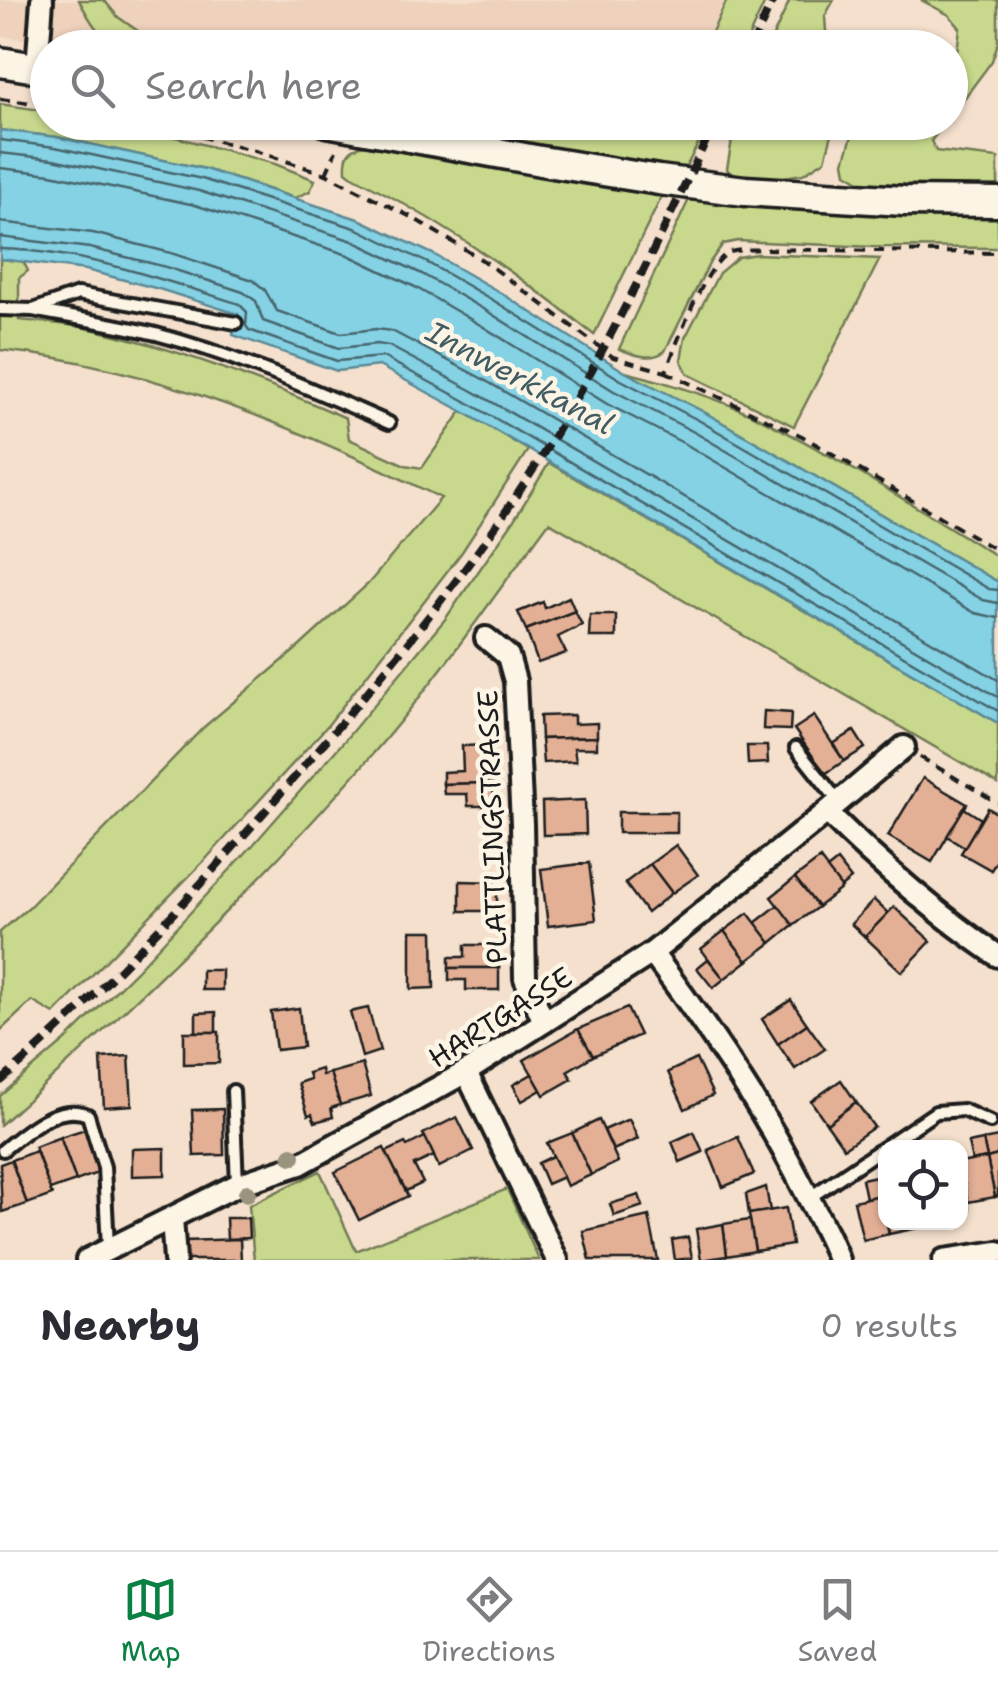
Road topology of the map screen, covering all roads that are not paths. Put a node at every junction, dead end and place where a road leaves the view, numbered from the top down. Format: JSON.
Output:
{"nodes":[{"id":1,"x":42,"y":0,"type":"edge"},
{"id":2,"x":42,"y":30,"type":"edge"},
{"id":3,"x":0,"y":62,"type":"edge"},
{"id":4,"x":30,"y":67,"type":"edge"},
{"id":5,"x":426,"y":140,"type":"edge"},
{"id":6,"x":998,"y":202,"type":"edge"},
{"id":7,"x":0,"y":309,"type":"edge"},
{"id":8,"x":34,"y":310,"type":"junction"},
{"id":9,"x":236,"y":323,"type":"dead end"},
{"id":10,"x":389,"y":423,"type":"dead end"},
{"id":11,"x":486,"y":638,"type":"dead end"},
{"id":12,"x":904,"y":747,"type":"road end"},
{"id":13,"x":796,"y":748,"type":"dead end"},
{"id":14,"x":832,"y":807,"type":"junction"},
{"id":15,"x":652,"y":953,"type":"junction"},
{"id":16,"x":998,"y":956,"type":"edge"},
{"id":17,"x":544,"y":1022,"type":"junction"},
{"id":18,"x":466,"y":1072,"type":"junction"},
{"id":19,"x":233,"y":1090,"type":"dead end"},
{"id":20,"x":990,"y":1122,"type":"dead end"},
{"id":21,"x":4,"y":1150,"type":"dead end"},
{"id":22,"x":236,"y":1185,"type":"junction"},
{"id":23,"x":808,"y":1198,"type":"junction"},
{"id":24,"x":172,"y":1218,"type":"junction"},
{"id":25,"x":108,"y":1248,"type":"junction"},
{"id":26,"x":998,"y":1252,"type":"edge"},
{"id":27,"x":87,"y":1260,"type":"edge"},
{"id":28,"x":175,"y":1260,"type":"edge"},
{"id":29,"x":556,"y":1260,"type":"edge"},
{"id":30,"x":838,"y":1260,"type":"edge"},
{"id":31,"x":944,"y":1260,"type":"edge"}],
"edges":[{"from":1,"to":2,"type":"street"},
{"from":3,"to":4,"type":"main road"},
{"from":5,"to":6,"type":"main road"},
{"from":7,"to":8,"type":"lane"},
{"from":8,"to":9,"type":"lane"},
{"from":8,"to":10,"type":"lane"},
{"from":11,"to":17,"type":"street","name":"PLATTLINGSTRASSE"},
{"from":12,"to":14,"type":"street","name":"HARTGASSE"},
{"from":13,"to":14,"type":"lane"},
{"from":14,"to":15,"type":"street","name":"HARTGASSE"},
{"from":14,"to":16,"type":"street"},
{"from":15,"to":17,"type":"street","name":"HARTGASSE"},
{"from":15,"to":23,"type":"street"},
{"from":17,"to":18,"type":"street","name":"HARTGASSE"},
{"from":18,"to":22,"type":"street","name":"HARTGASSE"},
{"from":18,"to":29,"type":"street"},
{"from":19,"to":22,"type":"lane"},
{"from":20,"to":23,"type":"lane"},
{"from":21,"to":25,"type":"lane"},
{"from":22,"to":24,"type":"street","name":"HARTGASSE"},
{"from":23,"to":30,"type":"street"},
{"from":24,"to":25,"type":"street","name":"HARTGASSE"},
{"from":24,"to":28,"type":"street"},
{"from":25,"to":27,"type":"street","name":"HARTGASSE"},
{"from":26,"to":31,"type":"street"}]}
